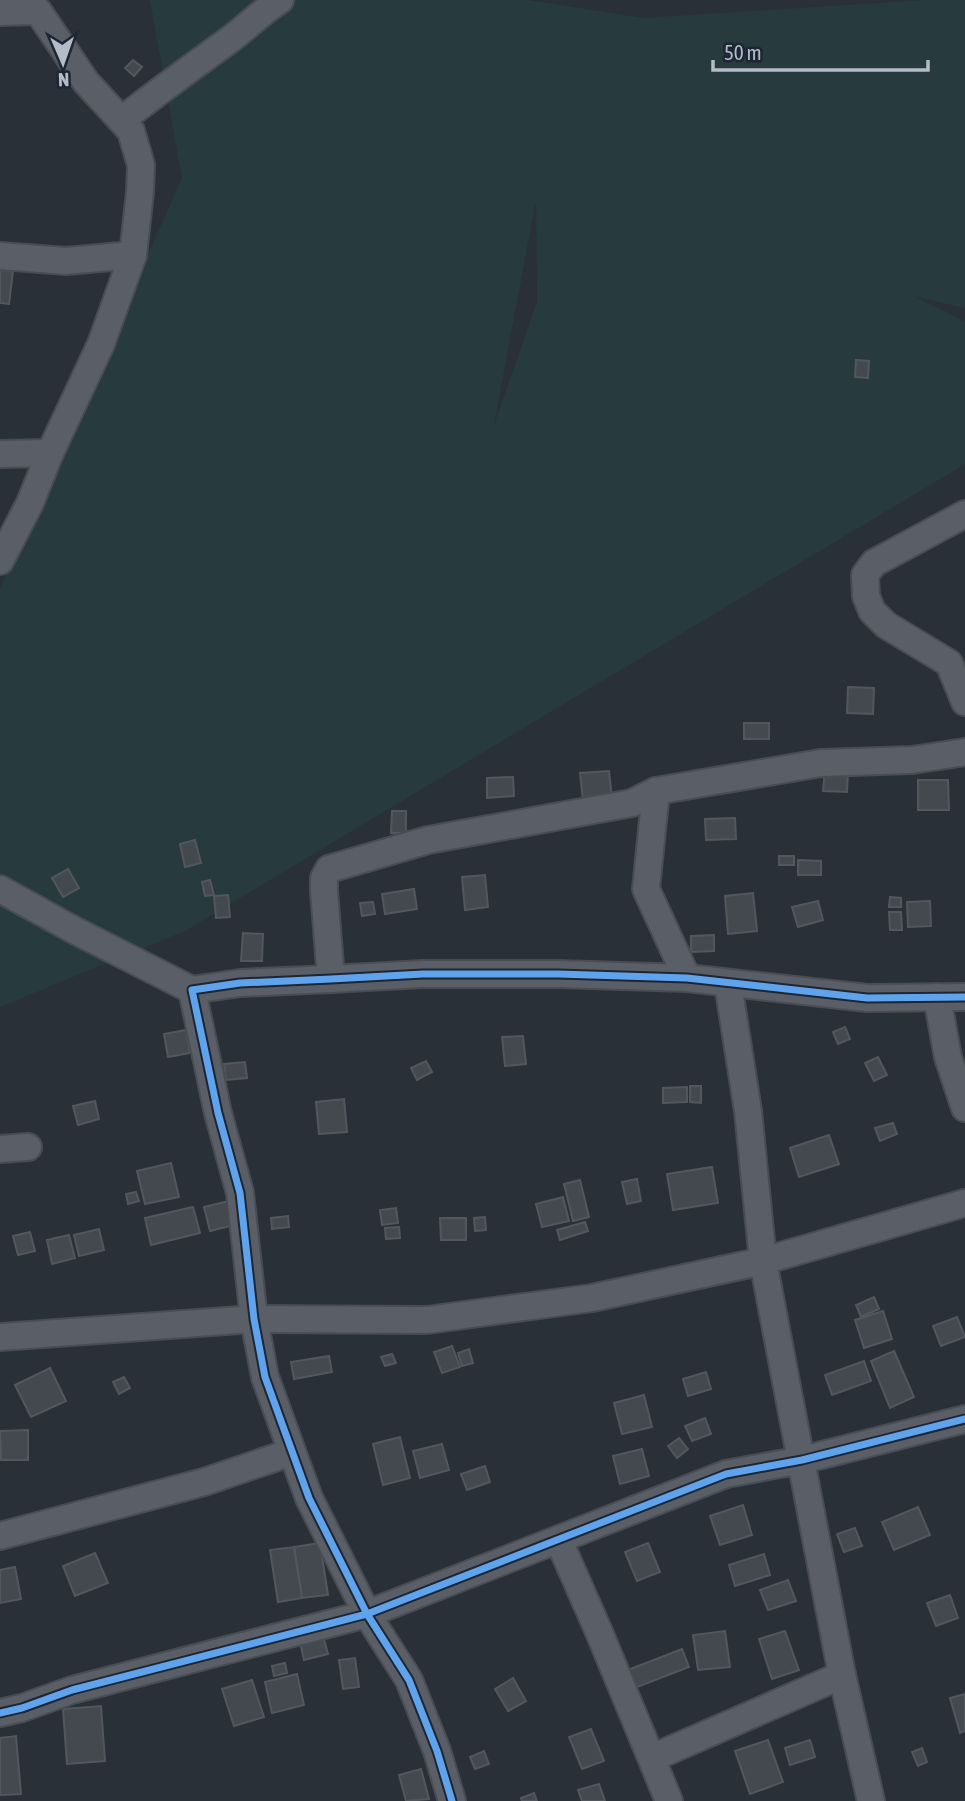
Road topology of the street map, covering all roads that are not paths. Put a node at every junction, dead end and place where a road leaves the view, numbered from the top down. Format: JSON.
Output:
{"nodes":[{"id":1,"x":280,"y":0,"type":"edge"},
{"id":2,"x":37,"y":6,"type":"edge"},
{"id":3,"x":0,"y":12,"type":"edge"},
{"id":4,"x":121,"y":120,"type":"junction"},
{"id":5,"x":133,"y":255,"type":"junction"},
{"id":6,"x":0,"y":256,"type":"edge"},
{"id":7,"x":50,"y":453,"type":"junction"},
{"id":8,"x":0,"y":454,"type":"edge"},
{"id":9,"x":965,"y":514,"type":"edge"},
{"id":10,"x":0,"y":561,"type":"edge"},
{"id":11,"x":965,"y":702,"type":"edge"},
{"id":12,"x":965,"y":752,"type":"edge"},
{"id":13,"x":656,"y":791,"type":"junction"},
{"id":14,"x":0,"y":889,"type":"edge"},
{"id":15,"x":687,"y":978,"type":"junction"},
{"id":16,"x":331,"y":979,"type":"junction"},
{"id":17,"x":728,"y":984,"type":"junction"},
{"id":18,"x":192,"y":990,"type":"junction"},
{"id":19,"x":937,"y":997,"type":"junction"},
{"id":20,"x":965,"y":997,"type":"edge"},
{"id":21,"x":965,"y":1108,"type":"edge"},
{"id":22,"x":28,"y":1147,"type":"dead end"},
{"id":23,"x":0,"y":1149,"type":"edge"},
{"id":24,"x":965,"y":1203,"type":"edge"},
{"id":25,"x":763,"y":1262,"type":"junction"},
{"id":26,"x":254,"y":1319,"type":"junction"},
{"id":27,"x":0,"y":1337,"type":"edge"},
{"id":28,"x":965,"y":1419,"type":"edge"},
{"id":29,"x":292,"y":1452,"type":"junction"},
{"id":30,"x":802,"y":1460,"type":"junction"},
{"id":31,"x":0,"y":1536,"type":"edge"},
{"id":32,"x":559,"y":1541,"type":"junction"},
{"id":33,"x":367,"y":1614,"type":"junction"},
{"id":34,"x":842,"y":1675,"type":"junction"},
{"id":35,"x":0,"y":1713,"type":"edge"},
{"id":36,"x":652,"y":1758,"type":"junction"},
{"id":37,"x":452,"y":1801,"type":"edge"},
{"id":38,"x":669,"y":1801,"type":"edge"},
{"id":39,"x":871,"y":1801,"type":"edge"}],
"edges":[{"from":1,"to":4,"type":"street"},
{"from":2,"to":3,"type":"street"},
{"from":2,"to":4,"type":"street"},
{"from":4,"to":5,"type":"street"},
{"from":5,"to":6,"type":"street"},
{"from":5,"to":7,"type":"street"},
{"from":7,"to":8,"type":"street"},
{"from":7,"to":10,"type":"street"},
{"from":9,"to":11,"type":"street"},
{"from":12,"to":13,"type":"street"},
{"from":13,"to":15,"type":"street"},
{"from":13,"to":16,"type":"street"},
{"from":14,"to":18,"type":"street"},
{"from":15,"to":16,"type":"street"},
{"from":15,"to":17,"type":"street"},
{"from":16,"to":18,"type":"street"},
{"from":17,"to":19,"type":"street"},
{"from":17,"to":25,"type":"street"},
{"from":18,"to":26,"type":"street"},
{"from":19,"to":20,"type":"street"},
{"from":19,"to":21,"type":"street"},
{"from":22,"to":23,"type":"street"},
{"from":24,"to":25,"type":"street"},
{"from":25,"to":26,"type":"street"},
{"from":25,"to":30,"type":"street"},
{"from":26,"to":27,"type":"street"},
{"from":26,"to":29,"type":"street"},
{"from":28,"to":30,"type":"street"},
{"from":29,"to":31,"type":"street"},
{"from":29,"to":33,"type":"street"},
{"from":30,"to":32,"type":"street"},
{"from":30,"to":34,"type":"street"},
{"from":32,"to":33,"type":"street"},
{"from":32,"to":36,"type":"street"},
{"from":33,"to":35,"type":"street"},
{"from":33,"to":37,"type":"street"},
{"from":34,"to":36,"type":"street"},
{"from":34,"to":39,"type":"street"},
{"from":36,"to":38,"type":"street"}]}
